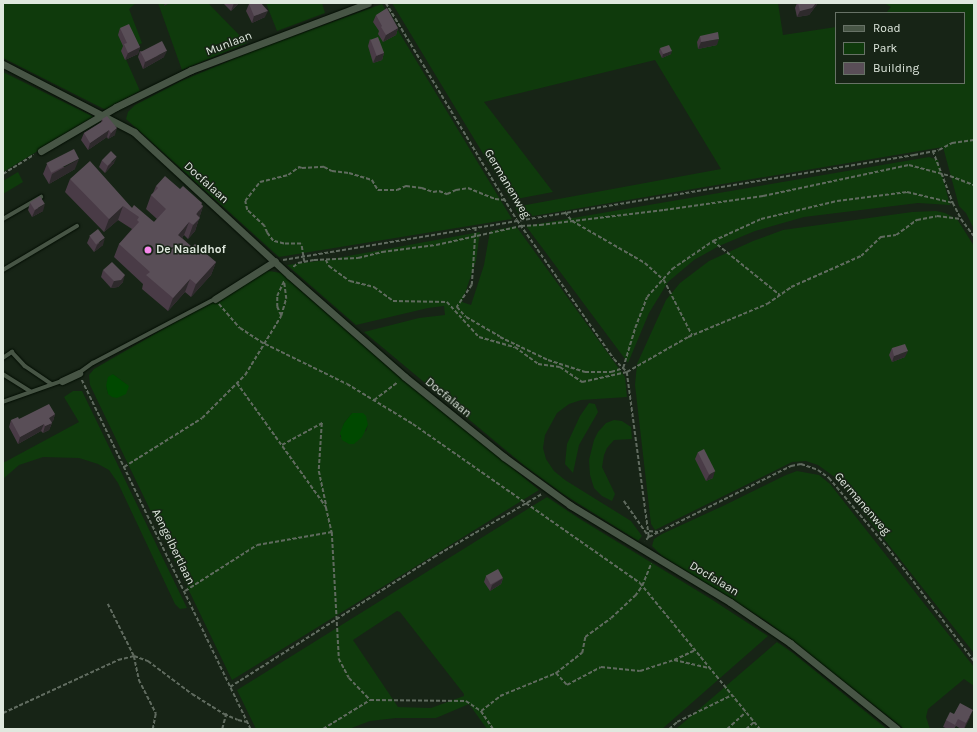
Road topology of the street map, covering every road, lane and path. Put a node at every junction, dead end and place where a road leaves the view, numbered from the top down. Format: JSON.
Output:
{"nodes":[{"id":1,"x":368,"y":3,"type":"edge"},
{"id":2,"x":386,"y":3,"type":"edge"},
{"id":3,"x":3,"y":64,"type":"edge"},
{"id":4,"x":103,"y":115,"type":"junction"},
{"id":5,"x":974,"y":140,"type":"edge"},
{"id":6,"x":41,"y":151,"type":"joint"},
{"id":7,"x":933,"y":151,"type":"junction"},
{"id":8,"x":940,"y":173,"type":"junction"},
{"id":9,"x":3,"y":174,"type":"edge"},
{"id":10,"x":974,"y":185,"type":"edge"},
{"id":11,"x":41,"y":197,"type":"edge"},
{"id":12,"x":505,"y":200,"type":"junction"},
{"id":13,"x":953,"y":203,"type":"junction"},
{"id":14,"x":565,"y":212,"type":"junction"},
{"id":15,"x":3,"y":219,"type":"edge"},
{"id":16,"x":960,"y":219,"type":"junction"},
{"id":17,"x":517,"y":220,"type":"junction"},
{"id":18,"x":572,"y":221,"type":"junction"},
{"id":19,"x":77,"y":226,"type":"dead end"},
{"id":20,"x":521,"y":226,"type":"junction"},
{"id":21,"x":476,"y":227,"type":"junction"},
{"id":22,"x":476,"y":235,"type":"junction"},
{"id":23,"x":974,"y":236,"type":"edge"},
{"id":24,"x":713,"y":241,"type":"junction"},
{"id":25,"x":303,"y":256,"type":"junction"},
{"id":26,"x":326,"y":260,"type":"junction"},
{"id":27,"x":275,"y":261,"type":"junction"},
{"id":28,"x":304,"y":262,"type":"junction"},
{"id":29,"x":3,"y":270,"type":"edge"},
{"id":30,"x":288,"y":274,"type":"junction"},
{"id":31,"x":664,"y":280,"type":"junction"},
{"id":32,"x":284,"y":282,"type":"junction"},
{"id":33,"x":780,"y":295,"type":"junction"},
{"id":34,"x":216,"y":299,"type":"junction"},
{"id":35,"x":281,"y":316,"type":"junction"},
{"id":36,"x":692,"y":335,"type":"junction"},
{"id":37,"x":265,"y":344,"type":"junction"},
{"id":38,"x":3,"y":358,"type":"edge"},
{"id":39,"x":623,"y":368,"type":"junction"},
{"id":40,"x":627,"y":372,"type":"junction"},
{"id":41,"x":79,"y":373,"type":"junction"},
{"id":42,"x":3,"y":375,"type":"edge"},
{"id":43,"x":405,"y":377,"type":"junction"},
{"id":44,"x":62,"y":381,"type":"joint"},
{"id":45,"x":237,"y":383,"type":"junction"},
{"id":46,"x":52,"y":384,"type":"junction"},
{"id":47,"x":30,"y":391,"type":"junction"},
{"id":48,"x":374,"y":400,"type":"junction"},
{"id":49,"x":3,"y":402,"type":"edge"},
{"id":50,"x":282,"y":445,"type":"junction"},
{"id":51,"x":124,"y":467,"type":"junction"},
{"id":52,"x":548,"y":491,"type":"junction"},
{"id":53,"x":624,"y":501,"type":"dead end"},
{"id":54,"x":527,"y":504,"type":"junction"},
{"id":55,"x":326,"y":507,"type":"junction"},
{"id":56,"x":649,"y":531,"type":"junction"},
{"id":57,"x":332,"y":532,"type":"junction"},
{"id":58,"x":659,"y":532,"type":"junction"},
{"id":59,"x":650,"y":537,"type":"junction"},
{"id":60,"x":640,"y":548,"type":"junction"},
{"id":61,"x":654,"y":556,"type":"junction"},
{"id":62,"x":642,"y":586,"type":"junction"},
{"id":63,"x":184,"y":591,"type":"junction"},
{"id":64,"x":108,"y":604,"type":"dead end"},
{"id":65,"x":337,"y":619,"type":"junction"},
{"id":66,"x":695,"y":650,"type":"junction"},
{"id":67,"x":134,"y":656,"type":"junction"},
{"id":68,"x":674,"y":660,"type":"junction"},
{"id":69,"x":974,"y":661,"type":"edge"},
{"id":70,"x":710,"y":668,"type":"junction"},
{"id":71,"x":556,"y":673,"type":"junction"},
{"id":72,"x":230,"y":686,"type":"junction"},
{"id":73,"x":732,"y":695,"type":"junction"},
{"id":74,"x":370,"y":700,"type":"junction"},
{"id":75,"x":482,"y":711,"type":"junction"},
{"id":76,"x":746,"y":712,"type":"junction"},
{"id":77,"x":3,"y":713,"type":"edge"},
{"id":78,"x":226,"y":714,"type":"junction"},
{"id":79,"x":247,"y":722,"type":"junction"},
{"id":80,"x":754,"y":722,"type":"junction"},
{"id":81,"x":153,"y":729,"type":"edge"},
{"id":82,"x":222,"y":729,"type":"edge"},
{"id":83,"x":251,"y":729,"type":"edge"},
{"id":84,"x":323,"y":729,"type":"edge"},
{"id":85,"x":493,"y":729,"type":"edge"},
{"id":86,"x":669,"y":729,"type":"edge"},
{"id":87,"x":727,"y":729,"type":"edge"},
{"id":88,"x":746,"y":729,"type":"edge"},
{"id":89,"x":760,"y":729,"type":"edge"},
{"id":90,"x":897,"y":729,"type":"edge"}],
"edges":[{"from":1,"to":4,"type":"street","name":"Munlaan"},
{"from":2,"to":12,"type":"path","name":"Germanenweg"},
{"from":3,"to":4,"type":"street","name":"Docfalaan"},
{"from":4,"to":6,"type":"street","name":"Munlaan"},
{"from":4,"to":27,"type":"street","name":"Docfalaan"},
{"from":5,"to":7,"type":"path"},
{"from":6,"to":9,"type":"path"},
{"from":7,"to":8,"type":"path"},
{"from":7,"to":14,"type":"path"},
{"from":8,"to":10,"type":"path"},
{"from":8,"to":13,"type":"path"},
{"from":8,"to":18,"type":"path"},
{"from":11,"to":15,"type":"lane"},
{"from":12,"to":17,"type":"path","name":"Germanenweg"},
{"from":12,"to":25,"type":"path"},
{"from":13,"to":16,"type":"path"},
{"from":13,"to":24,"type":"path"},
{"from":14,"to":17,"type":"path"},
{"from":14,"to":18,"type":"path"},
{"from":16,"to":23,"type":"path"},
{"from":16,"to":33,"type":"path"},
{"from":17,"to":20,"type":"path","name":"Germanenweg"},
{"from":17,"to":21,"type":"path"},
{"from":18,"to":20,"type":"path"},
{"from":18,"to":31,"type":"path"},
{"from":19,"to":29,"type":"lane"},
{"from":20,"to":22,"type":"path"},
{"from":20,"to":39,"type":"path","name":"Germanenweg"},
{"from":21,"to":22,"type":"path"},
{"from":21,"to":25,"type":"path"},
{"from":22,"to":26,"type":"path"},
{"from":22,"to":39,"type":"path"},
{"from":24,"to":31,"type":"path"},
{"from":24,"to":33,"type":"path"},
{"from":25,"to":27,"type":"path"},
{"from":25,"to":28,"type":"path"},
{"from":26,"to":28,"type":"path"},
{"from":26,"to":40,"type":"path"},
{"from":27,"to":30,"type":"street","name":"Docfalaan"},
{"from":27,"to":34,"type":"street"},
{"from":28,"to":30,"type":"path"},
{"from":30,"to":32,"type":"path"},
{"from":30,"to":43,"type":"street","name":"Docfalaan"},
{"from":31,"to":36,"type":"path"},
{"from":31,"to":39,"type":"path"},
{"from":32,"to":35,"type":"path"},
{"from":32,"to":35,"type":"path"},
{"from":33,"to":36,"type":"path"},
{"from":34,"to":37,"type":"path"},
{"from":34,"to":41,"type":"lane"},
{"from":35,"to":37,"type":"path"},
{"from":36,"to":40,"type":"path"},
{"from":37,"to":45,"type":"path"},
{"from":37,"to":48,"type":"path"},
{"from":38,"to":46,"type":"lane"},
{"from":39,"to":40,"type":"path","name":"Germanenweg"},
{"from":40,"to":56,"type":"path"},
{"from":41,"to":44,"type":"street"},
{"from":41,"to":51,"type":"path","name":"Aengelbertlaan"},
{"from":42,"to":47,"type":"lane"},
{"from":43,"to":48,"type":"path"},
{"from":43,"to":52,"type":"street","name":"Docfalaan"},
{"from":44,"to":46,"type":"lane"},
{"from":45,"to":50,"type":"path"},
{"from":45,"to":51,"type":"path"},
{"from":46,"to":47,"type":"lane"},
{"from":47,"to":49,"type":"lane"},
{"from":48,"to":54,"type":"path"},
{"from":50,"to":55,"type":"path"},
{"from":50,"to":55,"type":"path"},
{"from":51,"to":63,"type":"path","name":"Aengelbertlaan"},
{"from":52,"to":54,"type":"path"},
{"from":52,"to":60,"type":"street","name":"Docfalaan"},
{"from":53,"to":59,"type":"path"},
{"from":54,"to":62,"type":"path"},
{"from":54,"to":65,"type":"path"},
{"from":55,"to":57,"type":"path"},
{"from":56,"to":58,"type":"path"},
{"from":56,"to":59,"type":"path"},
{"from":57,"to":63,"type":"path"},
{"from":57,"to":65,"type":"path"},
{"from":58,"to":59,"type":"path","name":"Germanenweg"},
{"from":58,"to":69,"type":"path","name":"Germanenweg"},
{"from":59,"to":60,"type":"path","name":"Germanenweg"},
{"from":60,"to":61,"type":"street","name":"Docfalaan"},
{"from":61,"to":62,"type":"path"},
{"from":61,"to":90,"type":"street","name":"Docfalaan"},
{"from":62,"to":66,"type":"path"},
{"from":62,"to":71,"type":"path"},
{"from":63,"to":72,"type":"path","name":"Aengelbertlaan"},
{"from":64,"to":67,"type":"path"},
{"from":65,"to":72,"type":"path"},
{"from":65,"to":74,"type":"path"},
{"from":66,"to":68,"type":"path"},
{"from":66,"to":70,"type":"path"},
{"from":67,"to":77,"type":"path"},
{"from":67,"to":78,"type":"path"},
{"from":67,"to":81,"type":"path"},
{"from":68,"to":70,"type":"path"},
{"from":68,"to":71,"type":"path"},
{"from":70,"to":73,"type":"path"},
{"from":71,"to":75,"type":"path"},
{"from":72,"to":79,"type":"path","name":"Aengelbertlaan"},
{"from":73,"to":76,"type":"path"},
{"from":73,"to":86,"type":"path"},
{"from":74,"to":75,"type":"path"},
{"from":74,"to":84,"type":"path"},
{"from":75,"to":85,"type":"path"},
{"from":76,"to":80,"type":"path"},
{"from":76,"to":87,"type":"path"},
{"from":78,"to":79,"type":"path"},
{"from":78,"to":82,"type":"path"},
{"from":79,"to":83,"type":"path","name":"Aengelbertlaan"},
{"from":80,"to":88,"type":"path"},
{"from":80,"to":89,"type":"path"}]}
